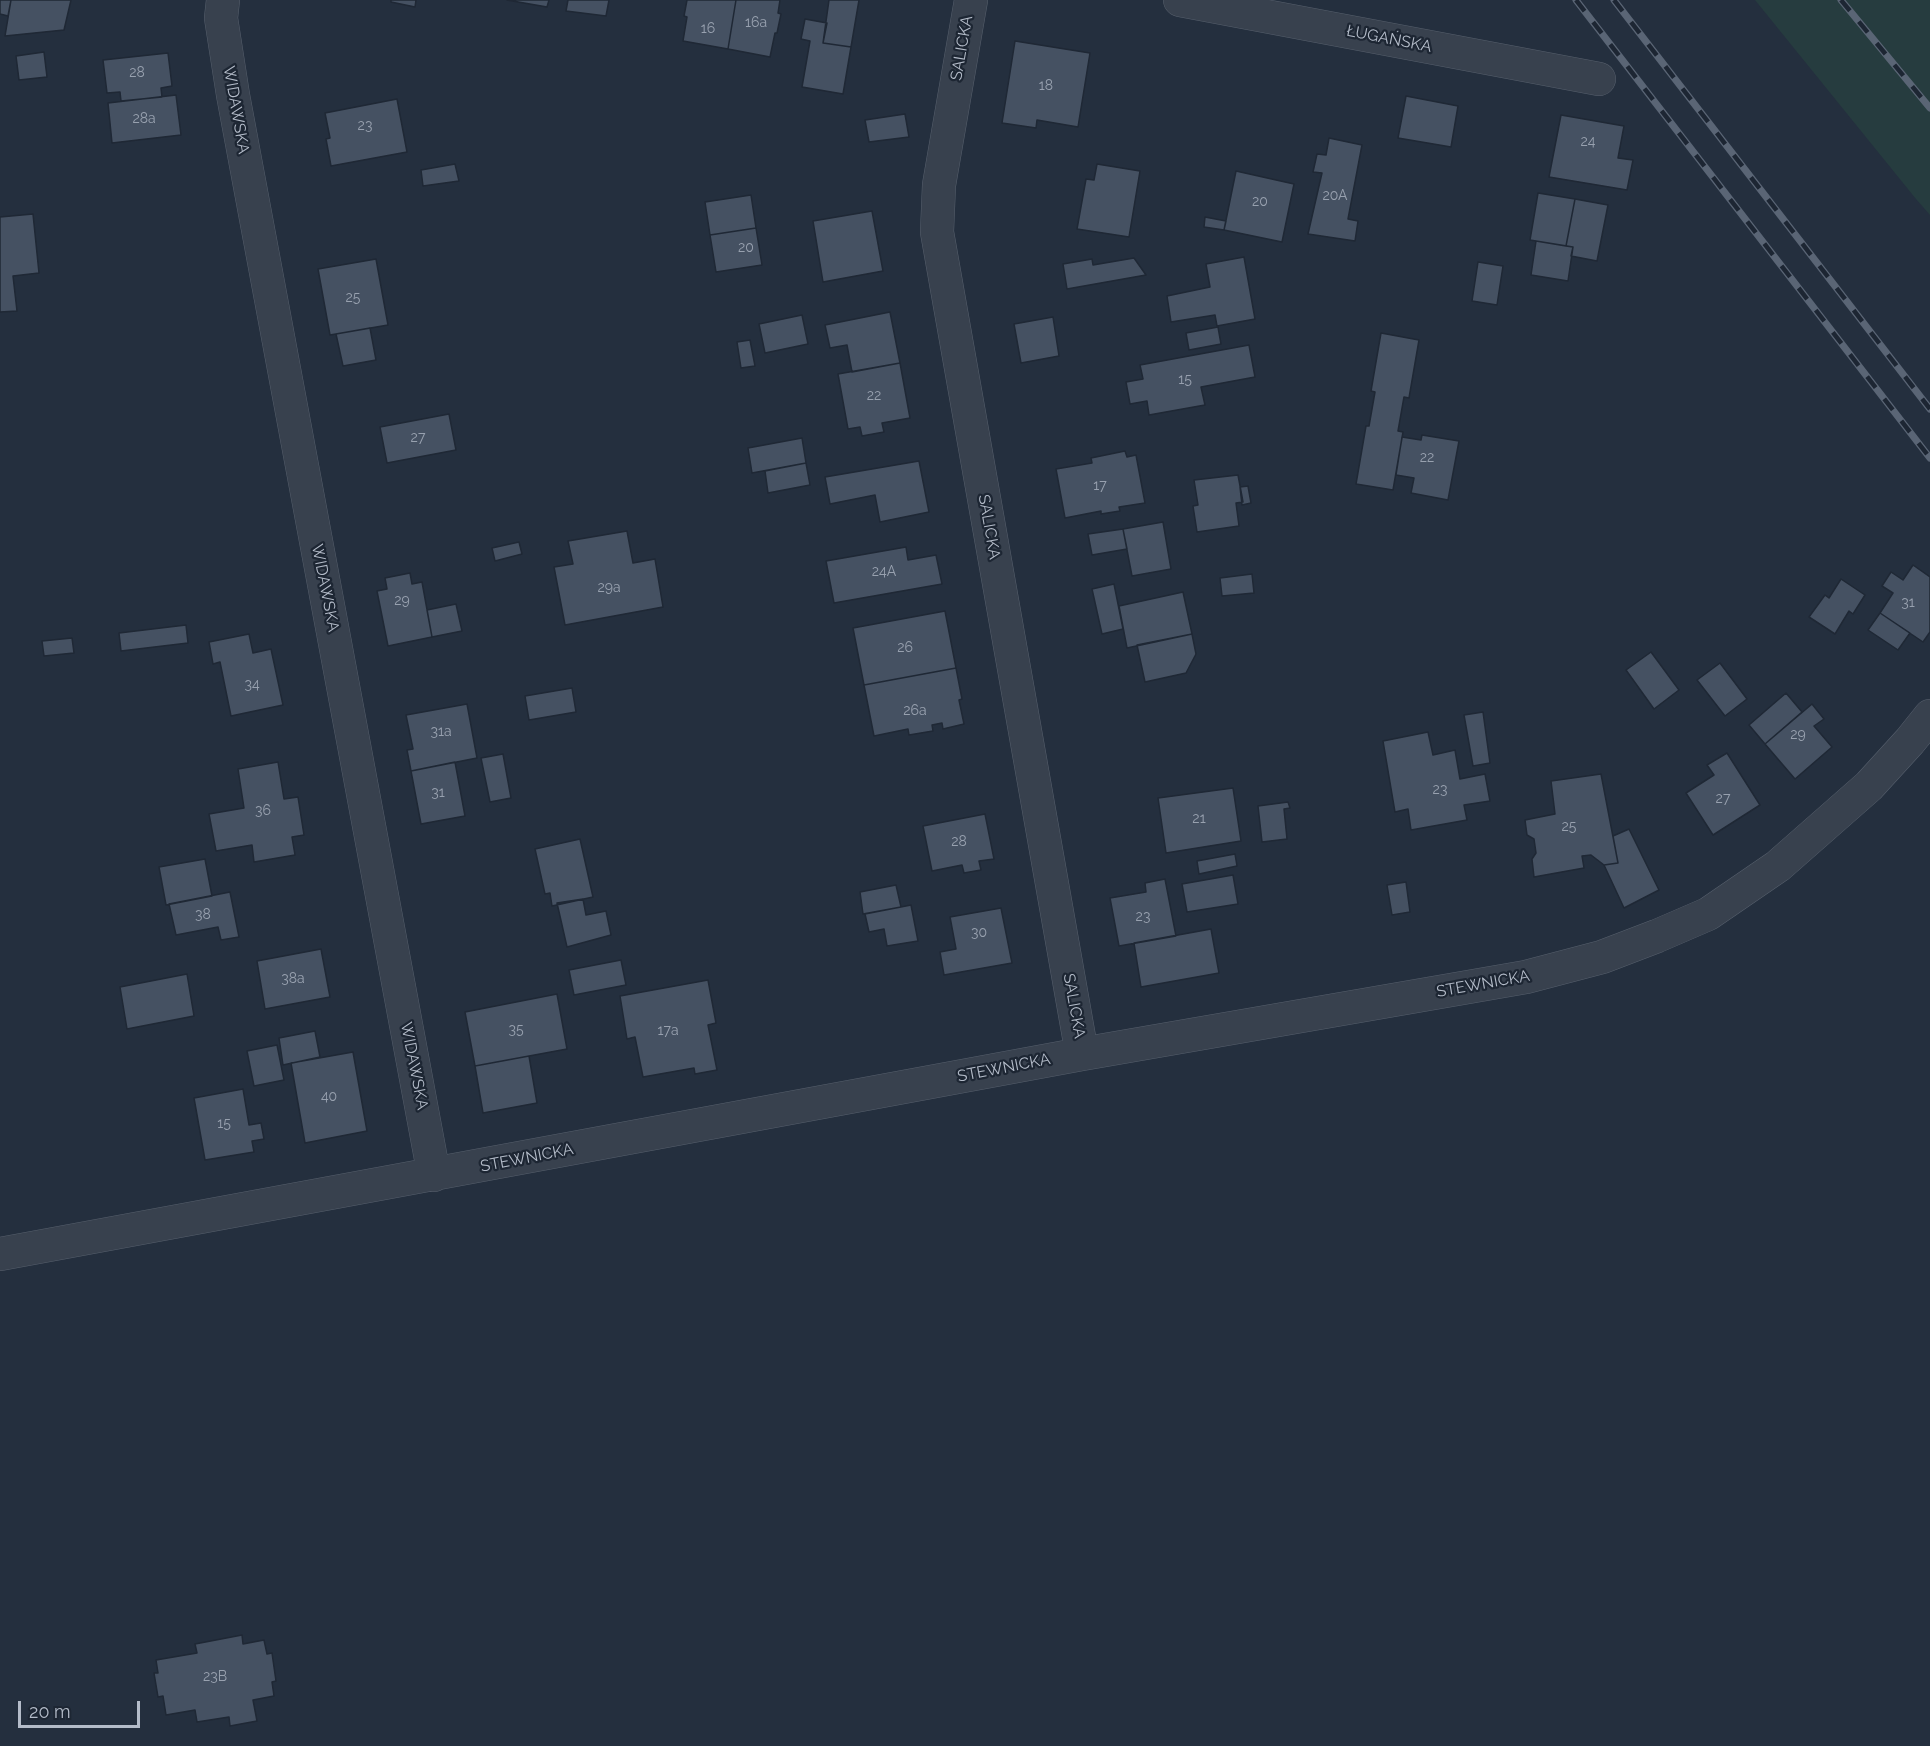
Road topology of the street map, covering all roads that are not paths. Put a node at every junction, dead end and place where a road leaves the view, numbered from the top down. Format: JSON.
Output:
{"nodes":[{"id":1,"x":223,"y":0,"type":"edge"},
{"id":2,"x":971,"y":0,"type":"edge"},
{"id":3,"x":1180,"y":0,"type":"edge"},
{"id":4,"x":1599,"y":79,"type":"dead end"},
{"id":5,"x":1930,"y":716,"type":"edge"},
{"id":6,"x":1082,"y":1054,"type":"junction"},
{"id":7,"x":434,"y":1175,"type":"junction"},
{"id":8,"x":0,"y":1254,"type":"edge"}],
"edges":[{"from":1,"to":7,"type":"street","name":"WIDAWSKA"},
{"from":2,"to":6,"type":"street","name":"SALICKA"},
{"from":3,"to":4,"type":"street","name":"ŁUGAŃSKA"},
{"from":5,"to":6,"type":"street","name":"STEWNICKA"},
{"from":6,"to":7,"type":"street","name":"STEWNICKA"},
{"from":7,"to":8,"type":"street","name":"STEWNICKA"}]}
